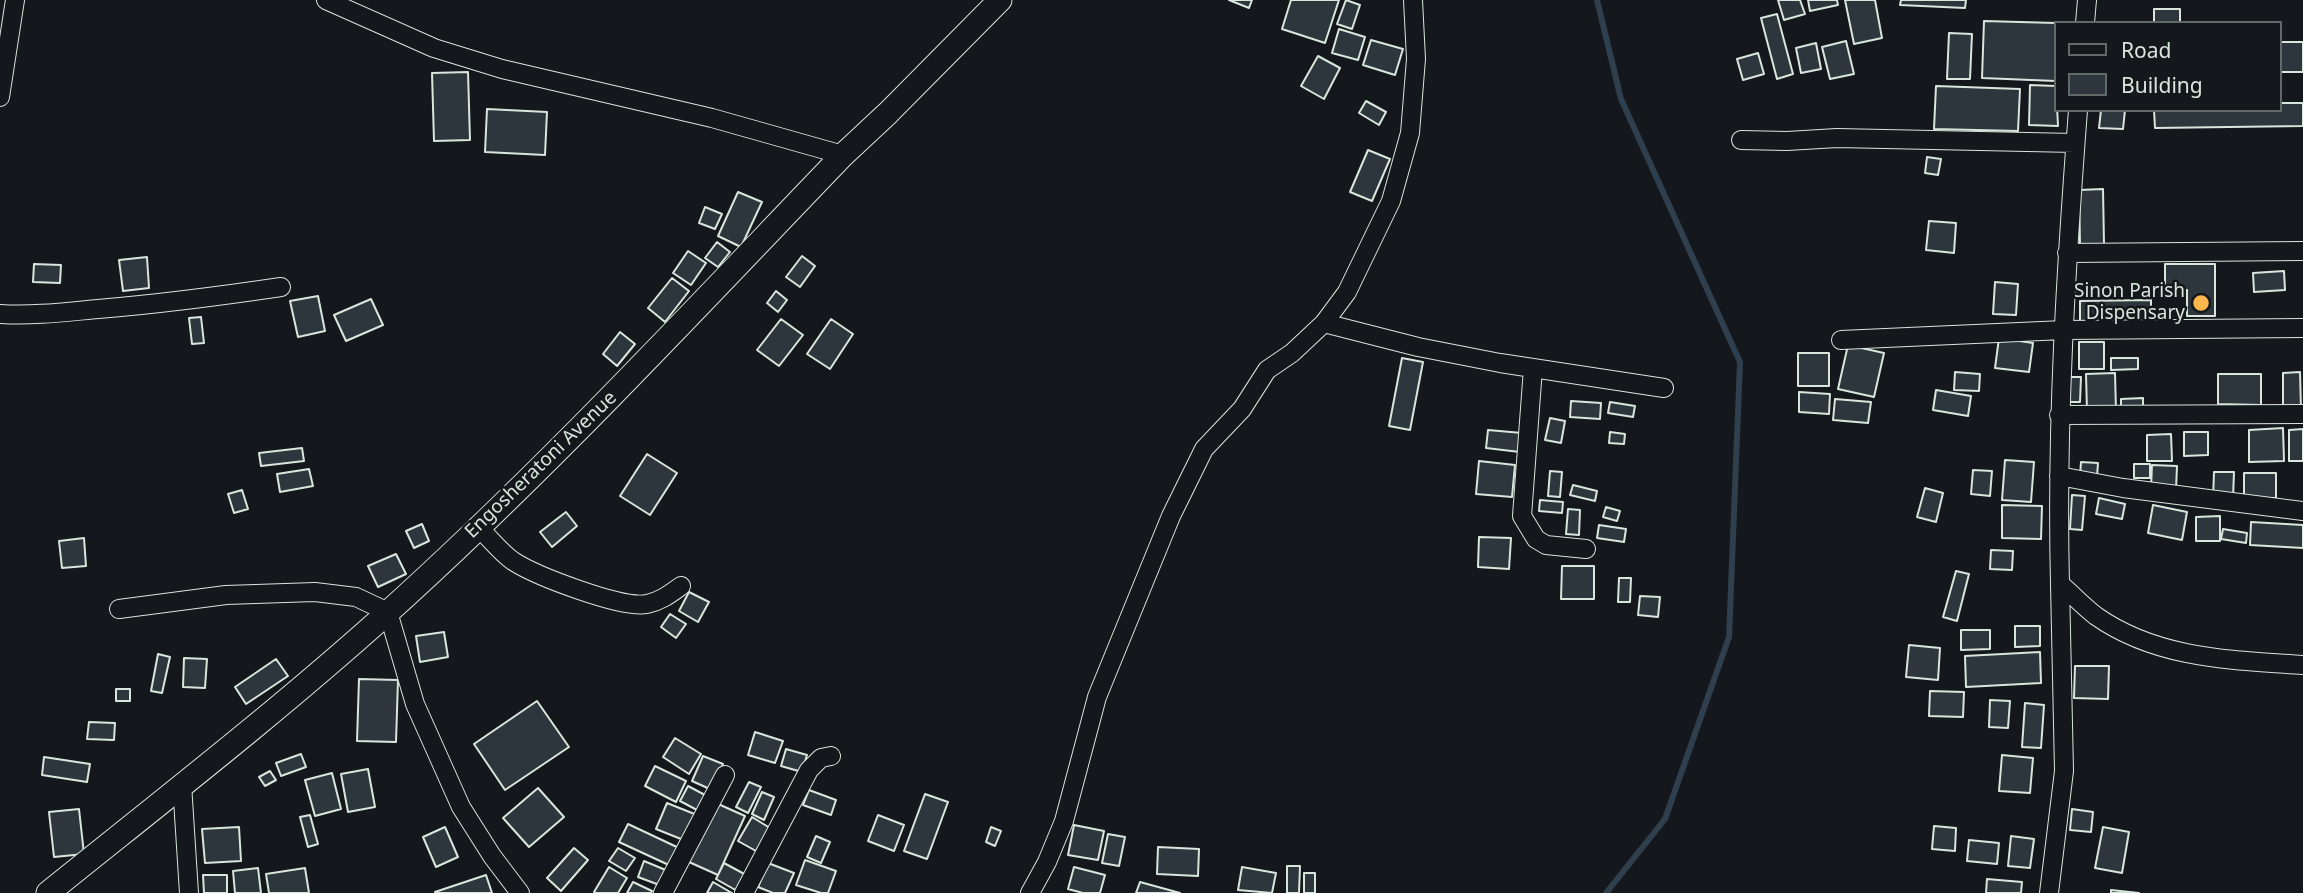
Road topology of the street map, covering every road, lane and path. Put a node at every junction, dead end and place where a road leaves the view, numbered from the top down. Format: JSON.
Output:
{"nodes":[{"id":1,"x":15,"y":0,"type":"edge"},
{"id":2,"x":326,"y":0,"type":"edge"},
{"id":3,"x":1000,"y":0,"type":"edge"},
{"id":4,"x":1413,"y":0,"type":"edge"},
{"id":5,"x":2087,"y":0,"type":"edge"},
{"id":6,"x":2085,"y":21,"type":"edge"},
{"id":7,"x":0,"y":97,"type":"edge"},
{"id":8,"x":2078,"y":112,"type":"edge"},
{"id":9,"x":1741,"y":140,"type":"dead end"},
{"id":10,"x":2075,"y":144,"type":"junction"},
{"id":11,"x":843,"y":155,"type":"junction"},
{"id":12,"x":2303,"y":251,"type":"edge"},
{"id":13,"x":2067,"y":253,"type":"junction"},
{"id":14,"x":282,"y":287,"type":"dead end"},
{"id":15,"x":0,"y":314,"type":"edge"},
{"id":16,"x":1324,"y":323,"type":"junction"},
{"id":17,"x":2303,"y":328,"type":"edge"},
{"id":18,"x":2064,"y":330,"type":"junction"},
{"id":19,"x":1841,"y":340,"type":"dead end"},
{"id":20,"x":1533,"y":368,"type":"junction"},
{"id":21,"x":1664,"y":388,"type":"dead end"},
{"id":22,"x":2303,"y":414,"type":"edge"},
{"id":23,"x":2059,"y":415,"type":"junction"},
{"id":24,"x":2059,"y":476,"type":"junction"},
{"id":25,"x":2303,"y":511,"type":"edge"},
{"id":26,"x":477,"y":526,"type":"junction"},
{"id":27,"x":1586,"y":549,"type":"dead end"},
{"id":28,"x":2060,"y":584,"type":"junction"},
{"id":29,"x":681,"y":586,"type":"dead end"},
{"id":30,"x":119,"y":609,"type":"dead end"},
{"id":31,"x":388,"y":612,"type":"junction"},
{"id":32,"x":2303,"y":665,"type":"edge"},
{"id":33,"x":831,"y":756,"type":"dead end"},
{"id":34,"x":725,"y":775,"type":"dead end"},
{"id":35,"x":182,"y":785,"type":"junction"},
{"id":36,"x":48,"y":893,"type":"edge"},
{"id":37,"x":188,"y":893,"type":"edge"},
{"id":38,"x":520,"y":893,"type":"edge"},
{"id":39,"x":663,"y":893,"type":"edge"},
{"id":40,"x":744,"y":893,"type":"edge"},
{"id":41,"x":1030,"y":893,"type":"edge"},
{"id":42,"x":2049,"y":893,"type":"edge"}],
"edges":[{"from":1,"to":7,"type":"street"},
{"from":2,"to":11,"type":"street"},
{"from":3,"to":11,"type":"street","name":"Engosheratoni Avenue"},
{"from":4,"to":16,"type":"street"},
{"from":5,"to":6,"type":"street"},
{"from":8,"to":10,"type":"street"},
{"from":9,"to":10,"type":"street"},
{"from":10,"to":13,"type":"street"},
{"from":11,"to":26,"type":"street","name":"Engosheratoni Avenue"},
{"from":12,"to":13,"type":"street"},
{"from":13,"to":18,"type":"street"},
{"from":14,"to":15,"type":"street"},
{"from":16,"to":20,"type":"street"},
{"from":16,"to":41,"type":"street"},
{"from":17,"to":18,"type":"street"},
{"from":18,"to":19,"type":"street"},
{"from":18,"to":23,"type":"street"},
{"from":20,"to":21,"type":"street"},
{"from":20,"to":27,"type":"street"},
{"from":22,"to":23,"type":"street"},
{"from":23,"to":24,"type":"street"},
{"from":24,"to":25,"type":"street"},
{"from":24,"to":28,"type":"street"},
{"from":26,"to":29,"type":"street"},
{"from":26,"to":31,"type":"street","name":"Engosheratoni Avenue"},
{"from":28,"to":32,"type":"street"},
{"from":28,"to":42,"type":"street"},
{"from":30,"to":31,"type":"street"},
{"from":31,"to":35,"type":"street","name":"Engosheratoni Avenue"},
{"from":31,"to":38,"type":"street"},
{"from":33,"to":40,"type":"street"},
{"from":34,"to":39,"type":"street"},
{"from":35,"to":36,"type":"street","name":"Engosheratoni Avenue"},
{"from":35,"to":37,"type":"street"}]}
